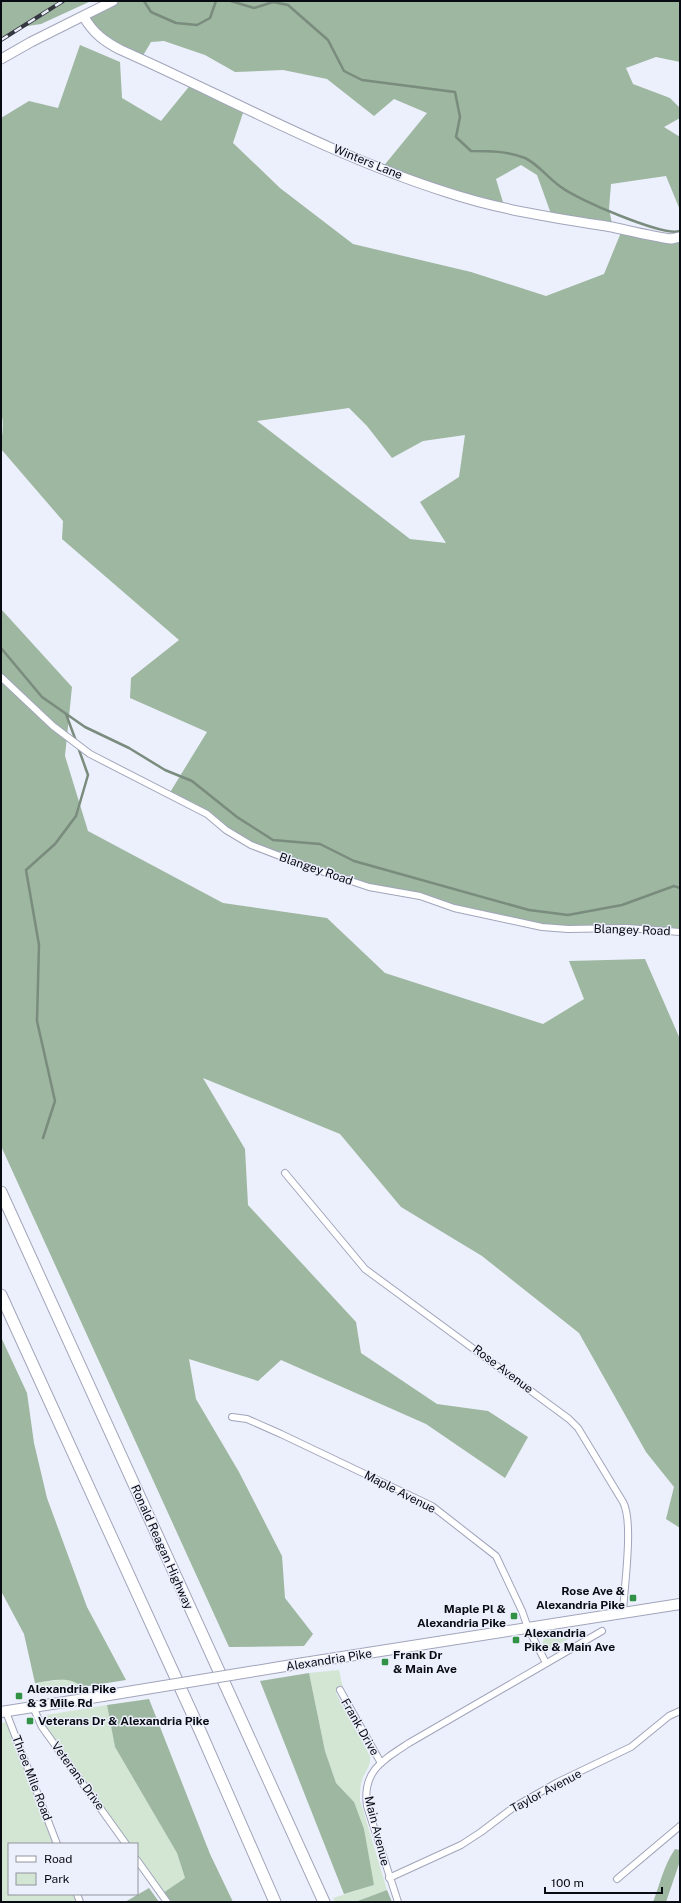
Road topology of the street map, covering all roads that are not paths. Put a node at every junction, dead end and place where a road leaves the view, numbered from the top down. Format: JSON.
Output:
{"nodes":[{"id":1,"x":113,"y":1,"type":"edge"},
{"id":2,"x":84,"y":16,"type":"junction"},
{"id":3,"x":1,"y":59,"type":"edge"},
{"id":4,"x":680,"y":237,"type":"edge"},
{"id":5,"x":1,"y":677,"type":"edge"},
{"id":6,"x":680,"y":932,"type":"edge"},
{"id":7,"x":285,"y":1173,"type":"dead end"},
{"id":8,"x":1,"y":1192,"type":"edge"},
{"id":9,"x":1,"y":1295,"type":"edge"},
{"id":10,"x":232,"y":1417,"type":"dead end"},
{"id":11,"x":680,"y":1604,"type":"edge"},
{"id":12,"x":623,"y":1613,"type":"junction"},
{"id":13,"x":528,"y":1628,"type":"junction"},
{"id":14,"x":602,"y":1631,"type":"dead end"},
{"id":15,"x":546,"y":1663,"type":"junction"},
{"id":16,"x":340,"y":1690,"type":"dead end"},
{"id":17,"x":33,"y":1707,"type":"junction"},
{"id":18,"x":680,"y":1711,"type":"edge"},
{"id":19,"x":4,"y":1712,"type":"edge"},
{"id":20,"x":381,"y":1763,"type":"junction"},
{"id":21,"x":680,"y":1826,"type":"edge"},
{"id":22,"x":57,"y":1843,"type":"edge"},
{"id":23,"x":125,"y":1843,"type":"edge"},
{"id":24,"x":138,"y":1861,"type":"edge"},
{"id":25,"x":389,"y":1878,"type":"junction"},
{"id":26,"x":617,"y":1879,"type":"dead end"},
{"id":27,"x":167,"y":1902,"type":"edge"},
{"id":28,"x":275,"y":1902,"type":"edge"},
{"id":29,"x":324,"y":1902,"type":"edge"},
{"id":30,"x":398,"y":1902,"type":"edge"}],
"edges":[{"from":1,"to":2,"type":"street"},
{"from":2,"to":3,"type":"street"},
{"from":2,"to":4,"type":"street","name":"Winters Lane"},
{"from":5,"to":6,"type":"street","name":"Blangey Road"},
{"from":7,"to":12,"type":"street","name":"Rose Avenue"},
{"from":8,"to":29,"type":"highway","name":"Ronald Reagan Highway"},
{"from":9,"to":28,"type":"highway"},
{"from":10,"to":13,"type":"street","name":"Maple Avenue"},
{"from":11,"to":12,"type":"main road","name":"Alexandria Pike"},
{"from":12,"to":13,"type":"main road","name":"Alexandria Pike"},
{"from":13,"to":15,"type":"street","name":"Maple Avenue"},
{"from":13,"to":17,"type":"main road","name":"Alexandria Pike","bridge":true},
{"from":14,"to":15,"type":"street"},
{"from":15,"to":20,"type":"street"},
{"from":16,"to":20,"type":"street","name":"Frank Drive"},
{"from":17,"to":19,"type":"main road","name":"Alexandria Pike"},
{"from":17,"to":23,"type":"street","name":"Veterans Drive"},
{"from":18,"to":25,"type":"street","name":"Taylor Avenue"},
{"from":19,"to":22,"type":"street","name":"Three Mile Road"},
{"from":20,"to":25,"type":"street","name":"Main Avenue"},
{"from":21,"to":26,"type":"street"},
{"from":24,"to":27,"type":"street"},
{"from":25,"to":30,"type":"street","name":"Main Avenue"}]}
